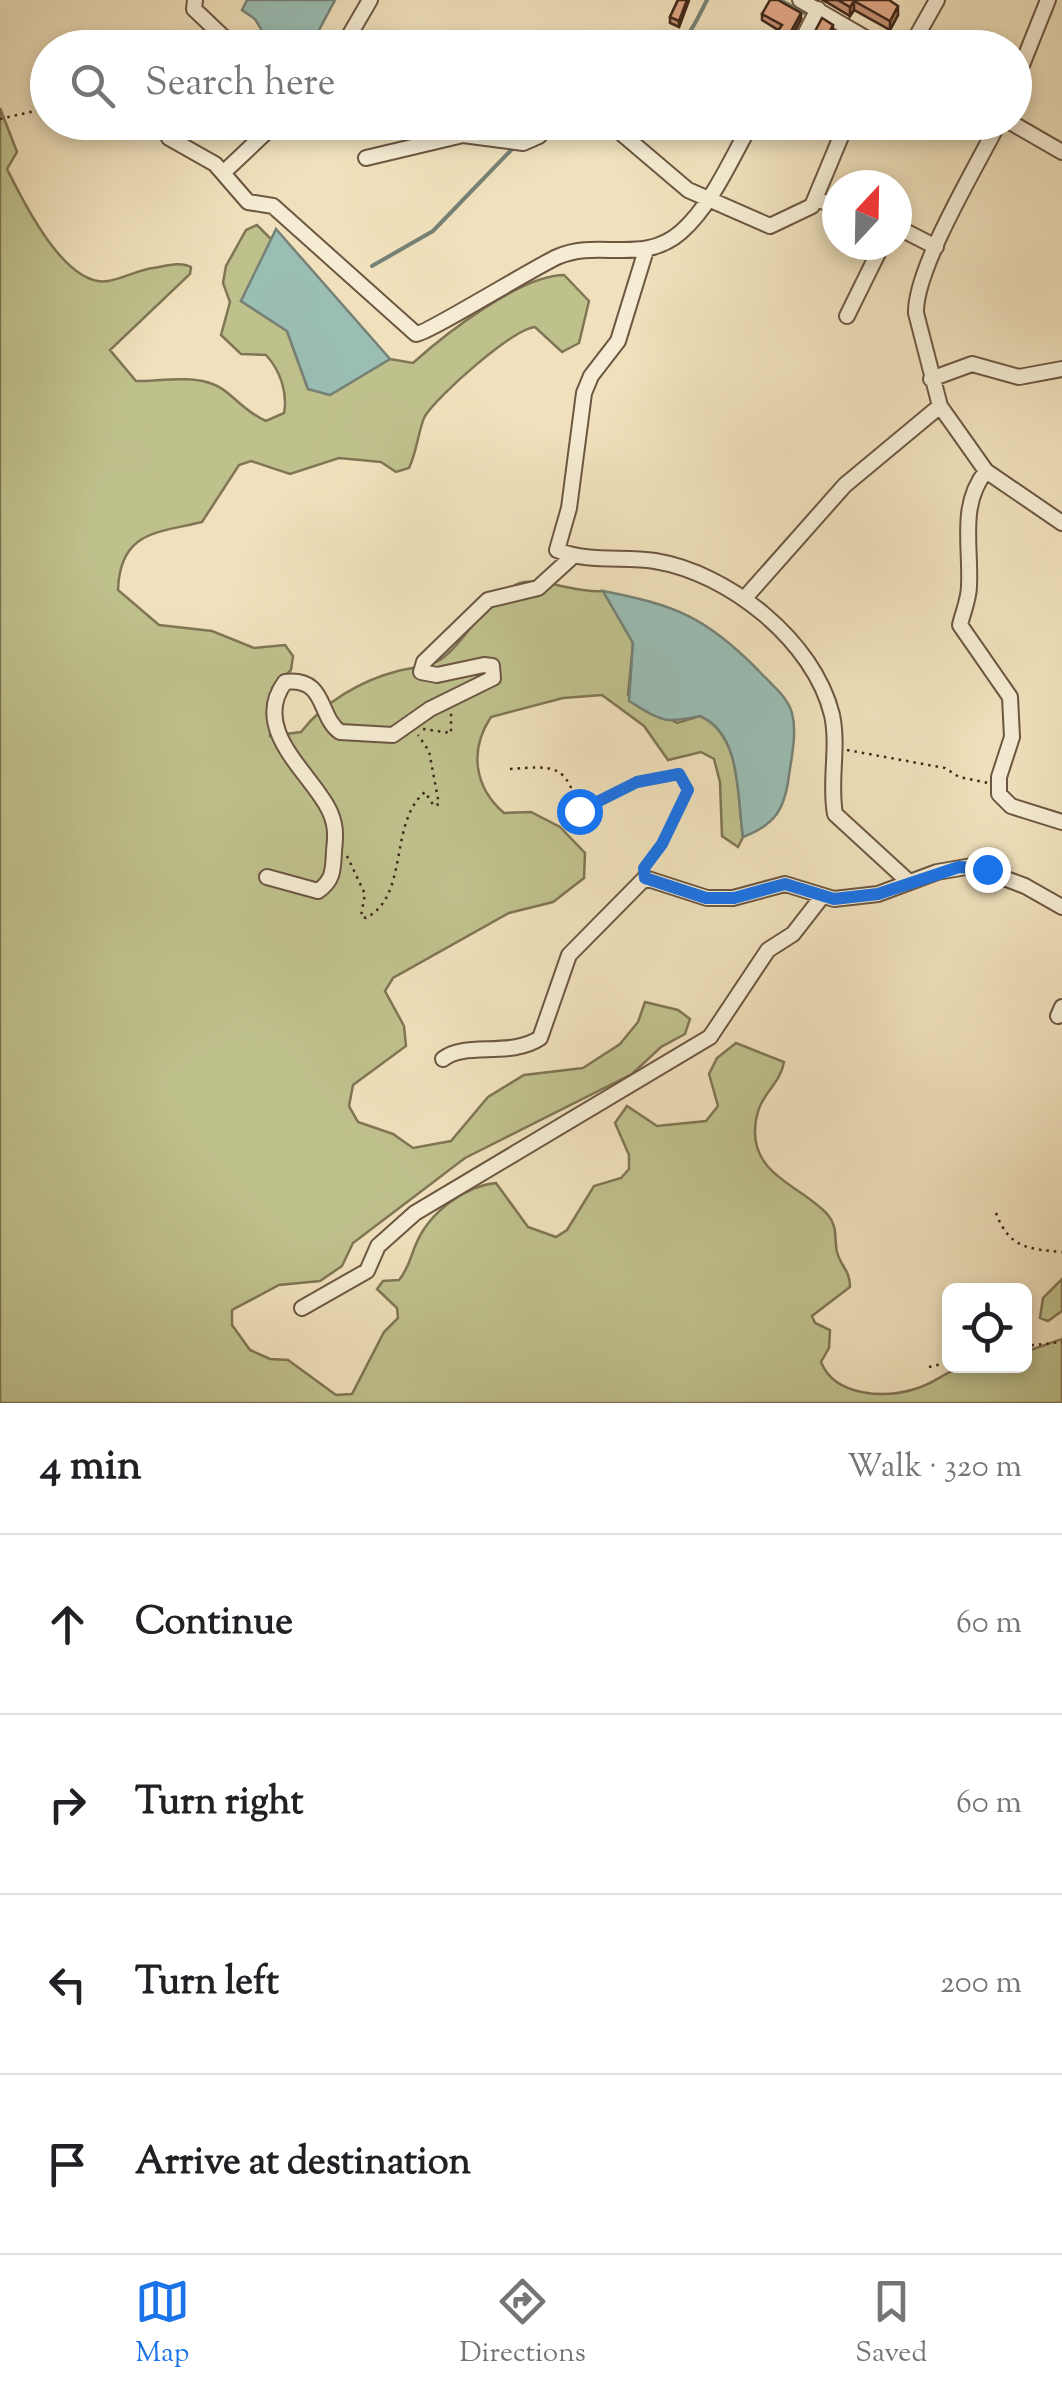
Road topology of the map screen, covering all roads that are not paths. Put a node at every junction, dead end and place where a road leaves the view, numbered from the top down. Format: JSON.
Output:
{"nodes":[{"id":1,"x":196,"y":0,"type":"edge"},
{"id":2,"x":370,"y":0,"type":"edge"},
{"id":3,"x":800,"y":0,"type":"edge"},
{"id":4,"x":937,"y":0,"type":"edge"},
{"id":5,"x":1048,"y":0,"type":"edge"},
{"id":6,"x":818,"y":9,"type":"junction"},
{"id":7,"x":217,"y":30,"type":"edge"},
{"id":8,"x":352,"y":30,"type":"edge"},
{"id":9,"x":807,"y":30,"type":"edge"},
{"id":10,"x":853,"y":30,"type":"edge"},
{"id":11,"x":920,"y":30,"type":"edge"},
{"id":12,"x":1032,"y":40,"type":"edge"},
{"id":13,"x":1032,"y":135,"type":"edge"},
{"id":14,"x":173,"y":140,"type":"edge"},
{"id":15,"x":258,"y":140,"type":"edge"},
{"id":16,"x":442,"y":140,"type":"edge"},
{"id":17,"x":498,"y":140,"type":"edge"},
{"id":18,"x":528,"y":140,"type":"edge"},
{"id":19,"x":631,"y":140,"type":"edge"},
{"id":20,"x":741,"y":140,"type":"edge"},
{"id":21,"x":839,"y":140,"type":"edge"},
{"id":22,"x":990,"y":140,"type":"edge"},
{"id":23,"x":1062,"y":152,"type":"edge"},
{"id":24,"x":366,"y":158,"type":"dead end"},
{"id":25,"x":223,"y":173,"type":"junction"},
{"id":26,"x":816,"y":199,"type":"junction"},
{"id":27,"x":706,"y":200,"type":"junction"},
{"id":28,"x":822,"y":201,"type":"edge"},
{"id":29,"x":912,"y":235,"type":"edge"},
{"id":30,"x":936,"y":247,"type":"junction"},
{"id":31,"x":646,"y":250,"type":"junction"},
{"id":32,"x":875,"y":260,"type":"edge"},
{"id":33,"x":847,"y":316,"type":"dead end"},
{"id":34,"x":1062,"y":369,"type":"edge"},
{"id":35,"x":931,"y":379,"type":"junction"},
{"id":36,"x":940,"y":406,"type":"junction"},
{"id":37,"x":986,"y":470,"type":"junction"},
{"id":38,"x":1062,"y":523,"type":"edge"},
{"id":39,"x":572,"y":556,"type":"junction"},
{"id":40,"x":744,"y":600,"type":"junction"},
{"id":41,"x":1062,"y":822,"type":"edge"},
{"id":42,"x":267,"y":877,"type":"dead end"},
{"id":43,"x":909,"y":882,"type":"junction"},
{"id":44,"x":821,"y":898,"type":"junction"},
{"id":45,"x":1062,"y":907,"type":"edge"},
{"id":46,"x":443,"y":1060,"type":"dead end"},
{"id":47,"x":302,"y":1308,"type":"dead end"}],
"edges":[{"from":1,"to":7,"type":"street"},
{"from":2,"to":8,"type":"street"},
{"from":3,"to":6,"type":"street"},
{"from":4,"to":11,"type":"street"},
{"from":5,"to":12,"type":"street"},
{"from":6,"to":9,"type":"street"},
{"from":6,"to":10,"type":"street"},
{"from":13,"to":23,"type":"street"},
{"from":14,"to":25,"type":"street"},
{"from":15,"to":25,"type":"street"},
{"from":16,"to":24,"type":"street"},
{"from":17,"to":18,"type":"street"},
{"from":19,"to":27,"type":"street"},
{"from":20,"to":27,"type":"street"},
{"from":21,"to":26,"type":"street"},
{"from":22,"to":30,"type":"street"},
{"from":25,"to":31,"type":"street"},
{"from":26,"to":27,"type":"street"},
{"from":26,"to":28,"type":"street"},
{"from":27,"to":31,"type":"street"},
{"from":29,"to":30,"type":"street"},
{"from":30,"to":35,"type":"street"},
{"from":31,"to":39,"type":"street"},
{"from":32,"to":33,"type":"street"},
{"from":34,"to":35,"type":"street"},
{"from":35,"to":36,"type":"street"},
{"from":36,"to":37,"type":"street"},
{"from":36,"to":40,"type":"street"},
{"from":37,"to":38,"type":"street"},
{"from":37,"to":41,"type":"street"},
{"from":39,"to":40,"type":"street"},
{"from":39,"to":42,"type":"street"},
{"from":40,"to":43,"type":"street"},
{"from":43,"to":44,"type":"street"},
{"from":43,"to":45,"type":"street"},
{"from":44,"to":46,"type":"street"},
{"from":44,"to":47,"type":"street"}]}
